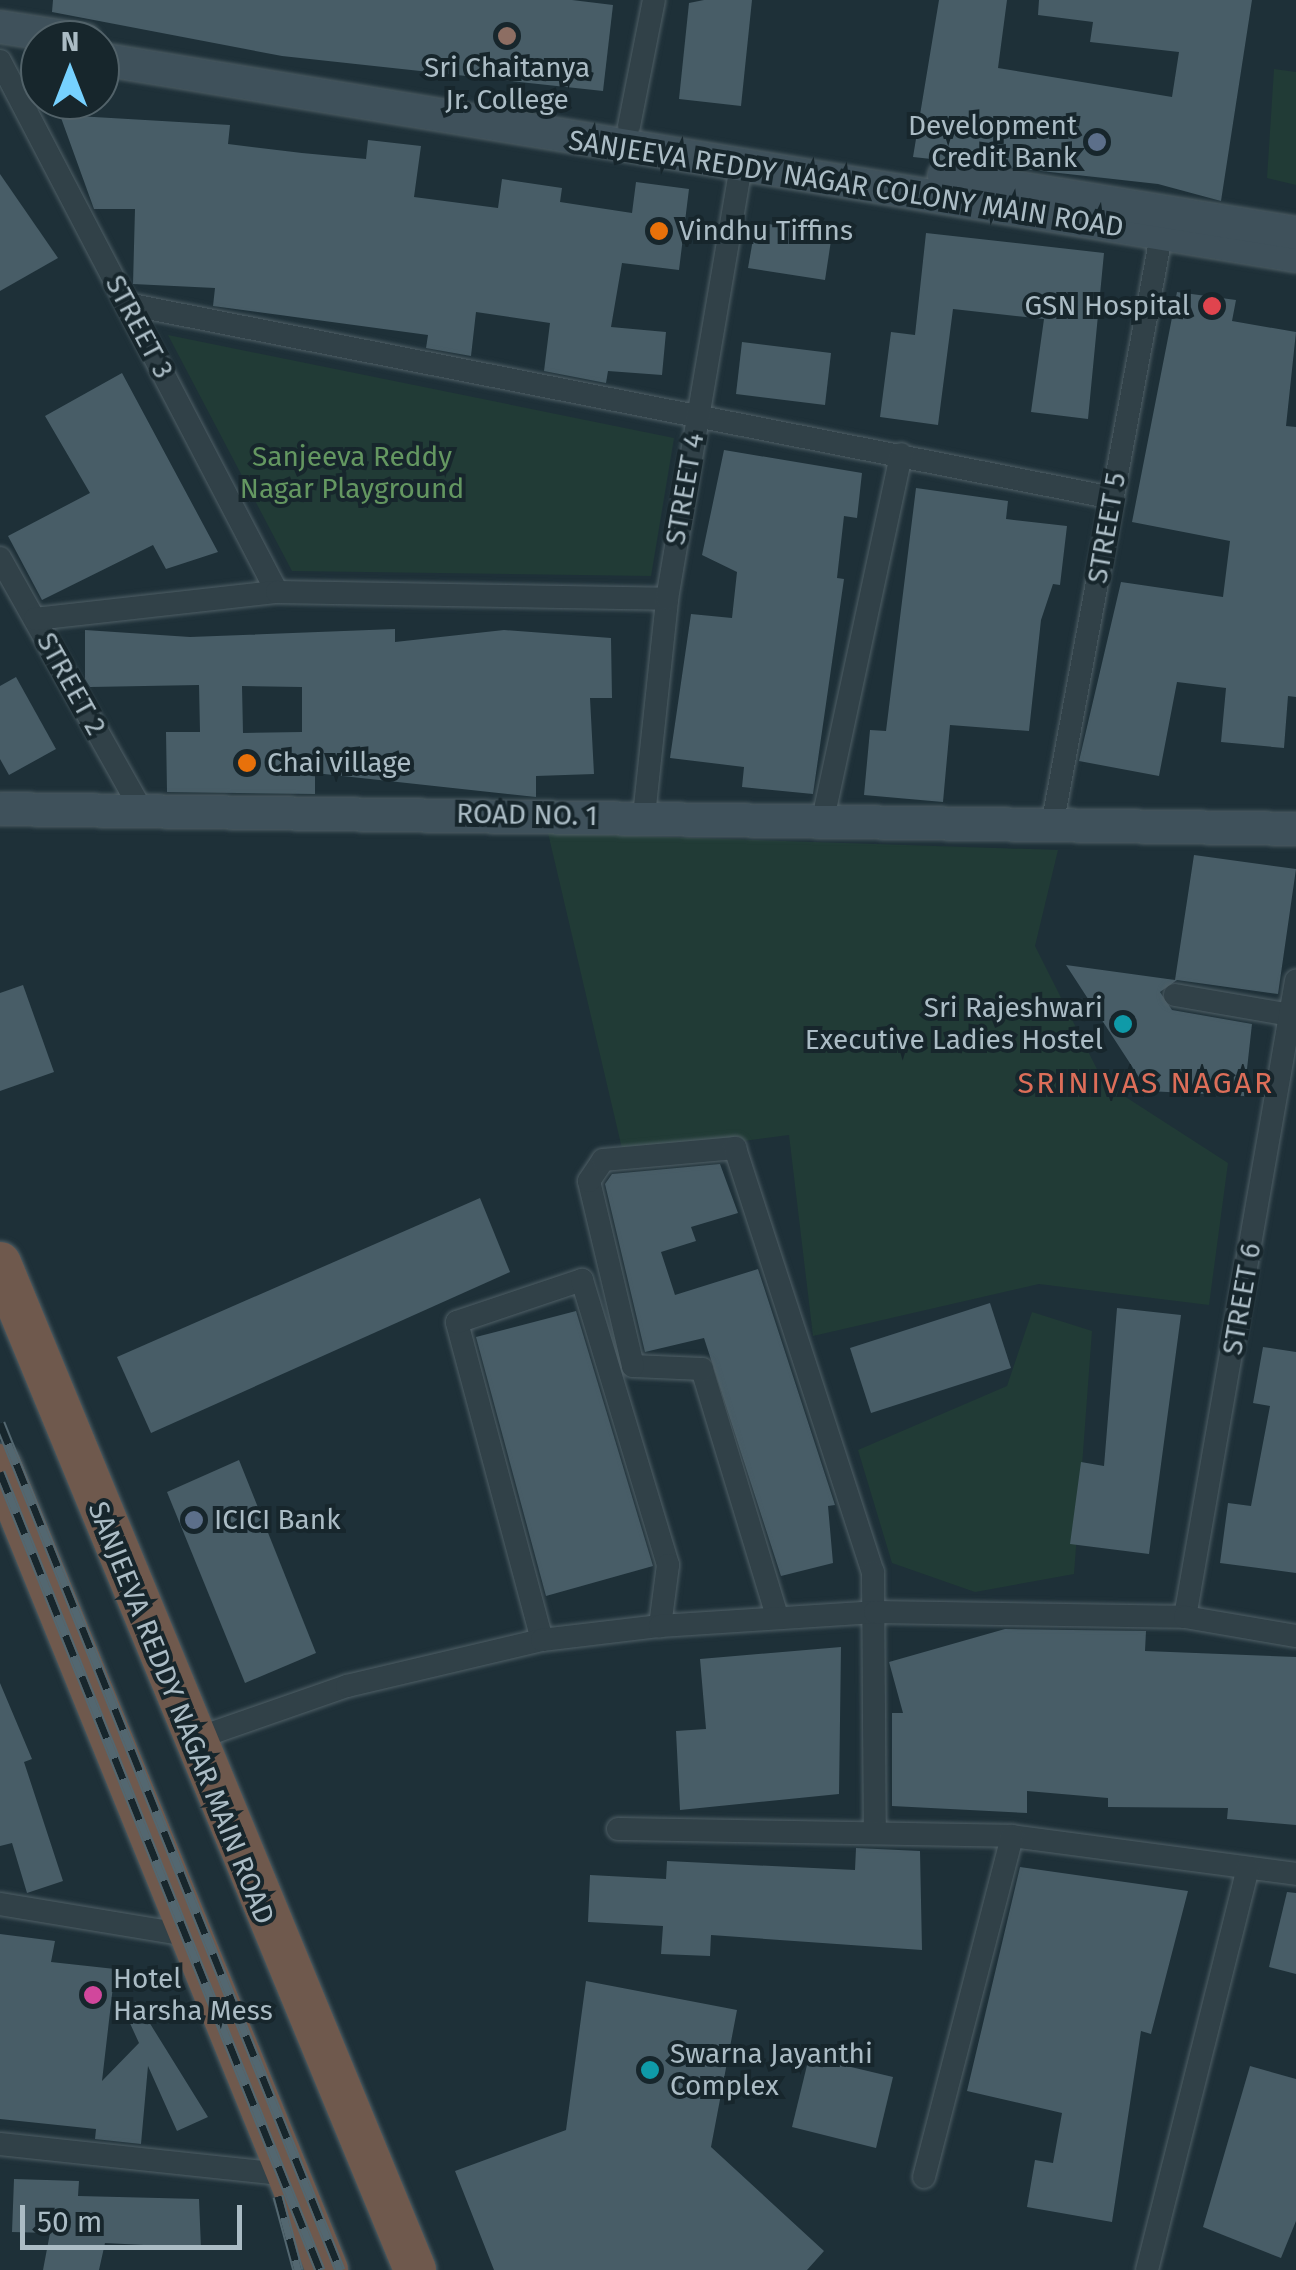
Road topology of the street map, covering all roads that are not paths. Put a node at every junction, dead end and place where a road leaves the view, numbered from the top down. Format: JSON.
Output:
{"nodes":[{"id":1,"x":654,"y":0,"type":"edge"},
{"id":2,"x":120,"y":45,"type":"edge"},
{"id":3,"x":0,"y":61,"type":"edge"},
{"id":4,"x":120,"y":63,"type":"edge"},
{"id":5,"x":630,"y":126,"type":"junction"},
{"id":6,"x":741,"y":164,"type":"junction"},
{"id":7,"x":1296,"y":232,"type":"edge"},
{"id":8,"x":1160,"y":236,"type":"junction"},
{"id":9,"x":1296,"y":256,"type":"edge"},
{"id":10,"x":127,"y":304,"type":"junction"},
{"id":11,"x":698,"y":417,"type":"junction"},
{"id":12,"x":901,"y":454,"type":"junction"},
{"id":13,"x":1112,"y":498,"type":"junction"},
{"id":14,"x":0,"y":558,"type":"edge"},
{"id":15,"x":277,"y":592,"type":"junction"},
{"id":16,"x":667,"y":599,"type":"junction"},
{"id":17,"x":34,"y":619,"type":"junction"},
{"id":18,"x":0,"y":809,"type":"edge"},
{"id":19,"x":141,"y":809,"type":"junction"},
{"id":20,"x":644,"y":816,"type":"junction"},
{"id":21,"x":823,"y":819,"type":"junction"},
{"id":22,"x":1053,"y":821,"type":"junction"},
{"id":23,"x":1296,"y":829,"type":"edge"},
{"id":24,"x":1296,"y":981,"type":"edge"},
{"id":25,"x":1175,"y":996,"type":"dead end"},
{"id":26,"x":1291,"y":1015,"type":"junction"},
{"id":27,"x":1288,"y":1085,"type":"edge"},
{"id":28,"x":0,"y":1263,"type":"edge"},
{"id":29,"x":0,"y":1464,"type":"edge"},
{"id":30,"x":876,"y":1612,"type":"junction"},
{"id":31,"x":777,"y":1616,"type":"junction"},
{"id":32,"x":1185,"y":1617,"type":"junction"},
{"id":33,"x":660,"y":1626,"type":"junction"},
{"id":34,"x":1296,"y":1636,"type":"edge"},
{"id":35,"x":542,"y":1640,"type":"junction"},
{"id":36,"x":192,"y":1740,"type":"junction"},
{"id":37,"x":618,"y":1829,"type":"dead end"},
{"id":38,"x":876,"y":1831,"type":"junction"},
{"id":39,"x":1012,"y":1836,"type":"junction"},
{"id":40,"x":1248,"y":1868,"type":"junction"},
{"id":41,"x":1296,"y":1874,"type":"edge"},
{"id":42,"x":0,"y":1904,"type":"edge"},
{"id":43,"x":194,"y":1936,"type":"junction"},
{"id":44,"x":0,"y":2144,"type":"edge"},
{"id":45,"x":290,"y":2174,"type":"junction"},
{"id":46,"x":924,"y":2178,"type":"dead end"},
{"id":47,"x":327,"y":2270,"type":"edge"},
{"id":48,"x":415,"y":2270,"type":"edge"},
{"id":49,"x":1148,"y":2270,"type":"edge"}],
"edges":[{"from":1,"to":5,"type":"street"},
{"from":2,"to":5,"type":"main road","name":"SANJEEVA REDDY NAGAR COLONY MAIN ROAD"},
{"from":3,"to":10,"type":"street","name":"STREET 3"},
{"from":4,"to":6,"type":"main road","name":"SANJEEVA REDDY NAGAR COLONY MAIN ROAD"},
{"from":5,"to":7,"type":"main road","name":"SANJEEVA REDDY NAGAR COLONY MAIN ROAD"},
{"from":6,"to":8,"type":"main road","name":"SANJEEVA REDDY NAGAR COLONY MAIN ROAD"},
{"from":6,"to":11,"type":"street","name":"STREET 4"},
{"from":8,"to":9,"type":"main road","name":"SANJEEVA REDDY NAGAR COLONY MAIN ROAD"},
{"from":8,"to":13,"type":"street","name":"STREET 5"},
{"from":10,"to":11,"type":"street"},
{"from":10,"to":15,"type":"street","name":"STREET 3"},
{"from":11,"to":12,"type":"street"},
{"from":11,"to":16,"type":"street","name":"STREET 4"},
{"from":12,"to":13,"type":"street"},
{"from":12,"to":21,"type":"street"},
{"from":13,"to":22,"type":"street","name":"STREET 5"},
{"from":14,"to":17,"type":"street","name":"STREET 2"},
{"from":15,"to":16,"type":"street"},
{"from":15,"to":17,"type":"street"},
{"from":16,"to":20,"type":"street","name":"STREET 4"},
{"from":17,"to":19,"type":"street","name":"STREET 2"},
{"from":18,"to":19,"type":"main road","name":"ROAD NO. 1"},
{"from":19,"to":20,"type":"main road","name":"ROAD NO. 1"},
{"from":20,"to":21,"type":"main road","name":"ROAD NO. 1"},
{"from":21,"to":22,"type":"main road","name":"ROAD NO. 1"},
{"from":22,"to":23,"type":"main road","name":"ROAD NO. 1"},
{"from":24,"to":26,"type":"street","name":"STREET 6"},
{"from":25,"to":26,"type":"street"},
{"from":26,"to":27,"type":"street","name":"STREET 6"},
{"from":27,"to":32,"type":"street","name":"STREET 6"},
{"from":28,"to":36,"type":"highway","name":"SANJEEVA REDDY NAGAR MAIN ROAD"},
{"from":29,"to":43,"type":"highway"},
{"from":30,"to":31,"type":"street"},
{"from":30,"to":31,"type":"street"},
{"from":30,"to":32,"type":"street"},
{"from":30,"to":38,"type":"street"},
{"from":31,"to":33,"type":"street"},
{"from":32,"to":34,"type":"street"},
{"from":33,"to":35,"type":"street"},
{"from":33,"to":35,"type":"street"},
{"from":35,"to":36,"type":"street"},
{"from":36,"to":48,"type":"highway","name":"SANJEEVA REDDY NAGAR MAIN ROAD"},
{"from":37,"to":38,"type":"street"},
{"from":38,"to":39,"type":"street"},
{"from":39,"to":40,"type":"street"},
{"from":39,"to":46,"type":"street"},
{"from":40,"to":41,"type":"street"},
{"from":40,"to":49,"type":"street"},
{"from":42,"to":43,"type":"street"},
{"from":43,"to":45,"type":"highway"},
{"from":44,"to":45,"type":"street"},
{"from":45,"to":47,"type":"highway"}]}
